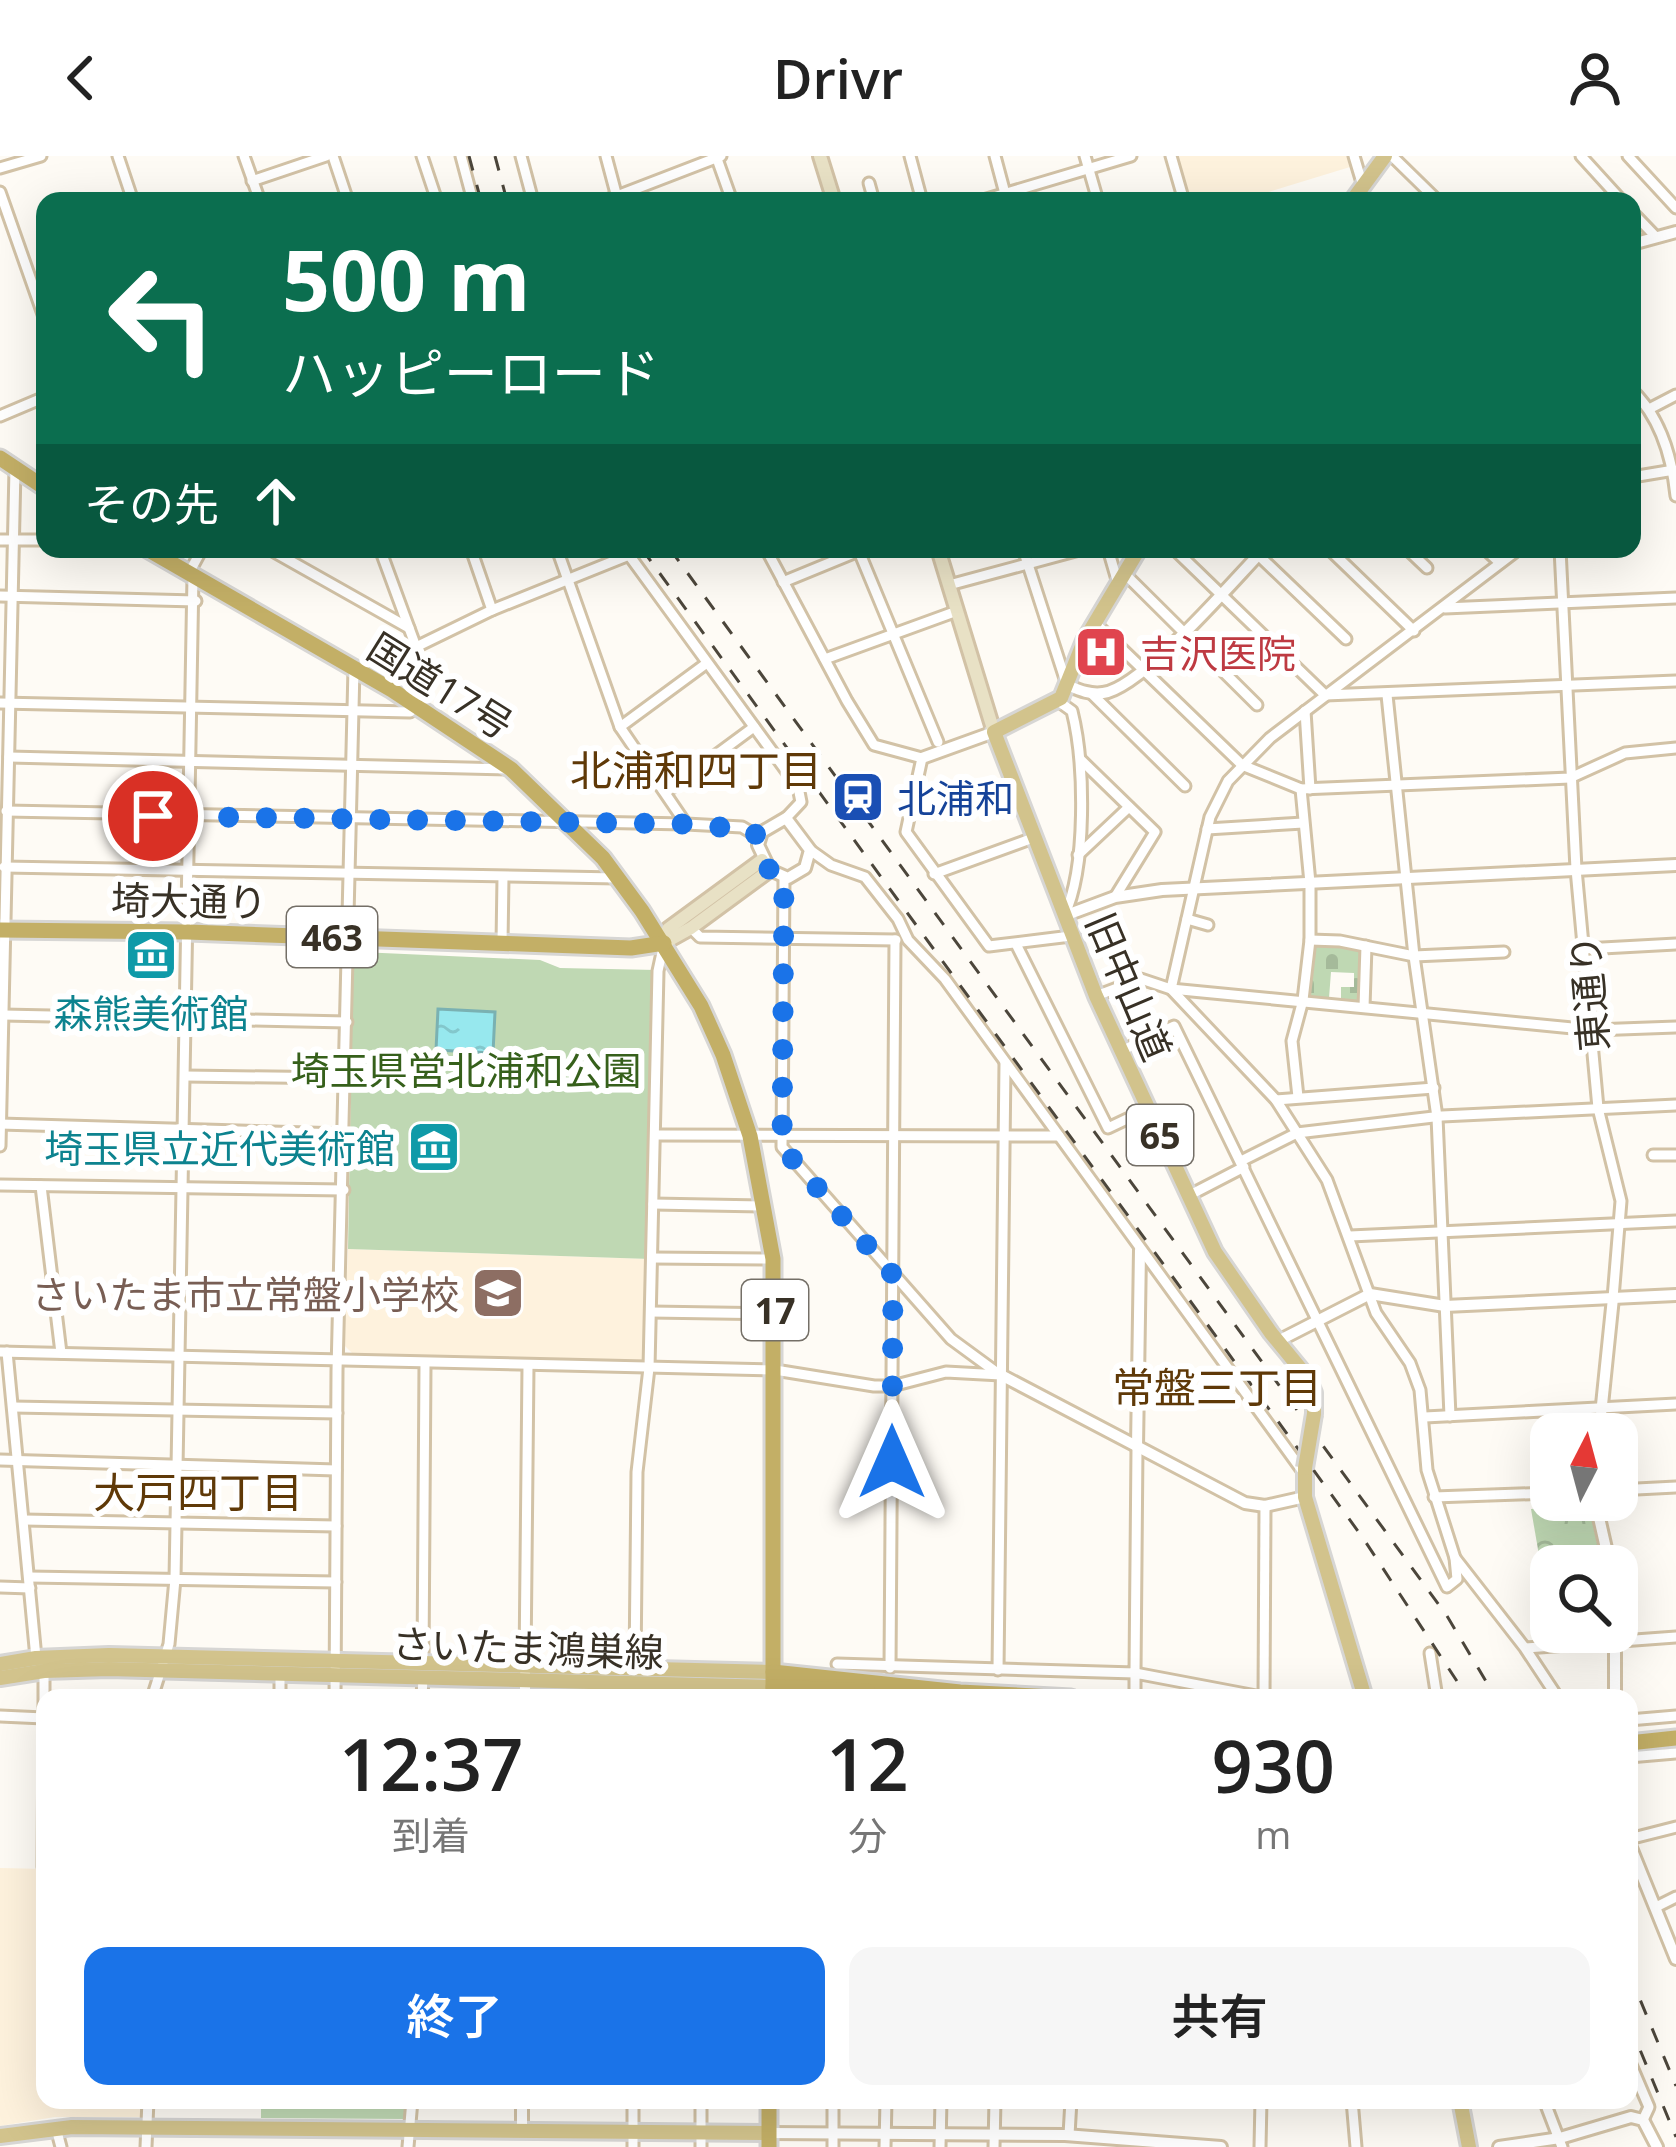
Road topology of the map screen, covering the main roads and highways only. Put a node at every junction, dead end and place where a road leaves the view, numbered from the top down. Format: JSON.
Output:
{"nodes":[{"id":1,"x":820,"y":156,"type":"edge"},
{"id":2,"x":1388,"y":156,"type":"edge"},
{"id":3,"x":831,"y":192,"type":"edge"},
{"id":4,"x":1359,"y":192,"type":"edge"},
{"id":5,"x":0,"y":458,"type":"edge"},
{"id":6,"x":36,"y":482,"type":"edge"},
{"id":7,"x":162,"y":558,"type":"edge"},
{"id":8,"x":941,"y":558,"type":"edge"},
{"id":9,"x":1133,"y":558,"type":"edge"},
{"id":10,"x":994,"y":732,"type":"junction"},
{"id":11,"x":2,"y":930,"type":"edge"},
{"id":12,"x":664,"y":943,"type":"junction"},
{"id":13,"x":7,"y":1670,"type":"edge"},
{"id":14,"x":635,"y":1682,"type":"junction"},
{"id":15,"x":773,"y":1686,"type":"edge"},
{"id":16,"x":689,"y":1689,"type":"edge"},
{"id":17,"x":732,"y":1689,"type":"edge"},
{"id":18,"x":885,"y":1689,"type":"edge"},
{"id":19,"x":1362,"y":1689,"type":"edge"},
{"id":20,"x":1638,"y":1733,"type":"edge"},
{"id":21,"x":1676,"y":1734,"type":"edge"},
{"id":22,"x":1638,"y":1741,"type":"edge"},
{"id":23,"x":769,"y":2109,"type":"edge"},
{"id":24,"x":1462,"y":2109,"type":"edge"},
{"id":25,"x":0,"y":2137,"type":"edge"},
{"id":26,"x":522,"y":2139,"type":"edge"},
{"id":27,"x":633,"y":2139,"type":"edge"},
{"id":28,"x":701,"y":2139,"type":"edge"},
{"id":29,"x":769,"y":2140,"type":"edge"},
{"id":30,"x":1469,"y":2147,"type":"edge"}],
"edges":[{"from":1,"to":3,"type":"main road"},
{"from":2,"to":4,"type":"main road"},
{"from":5,"to":6,"type":"highway"},
{"from":7,"to":12,"type":"highway","name":"国道17号","number":"17"},
{"from":8,"to":10,"type":"main road","name":"旧中山道"},
{"from":9,"to":10,"type":"main road"},
{"from":10,"to":19,"type":"main road","name":"旧中山道","number":"65","bridge":true},
{"from":11,"to":12,"type":"highway","name":"埼大通り","number":"463"},
{"from":12,"to":12,"type":"main road"},
{"from":12,"to":15,"type":"highway","name":"国道17号","number":"17"},
{"from":13,"to":14,"type":"main road","name":"さいたま鴻巣線"},
{"from":14,"to":15,"type":"main road","name":"さいたま鴻巣線"},
{"from":14,"to":16,"type":"main road","name":"さいたま鴻巣線"},
{"from":15,"to":17,"type":"main road","name":"さいたま鴻巣線"},
{"from":15,"to":18,"type":"highway"},
{"from":20,"to":21,"type":"highway"},
{"from":21,"to":22,"type":"highway"},
{"from":23,"to":29,"type":"highway"},
{"from":24,"to":30,"type":"main road"},
{"from":25,"to":26,"type":"main road"},
{"from":26,"to":27,"type":"main road"},
{"from":27,"to":28,"type":"main road"},
{"from":28,"to":29,"type":"main road"}]}
